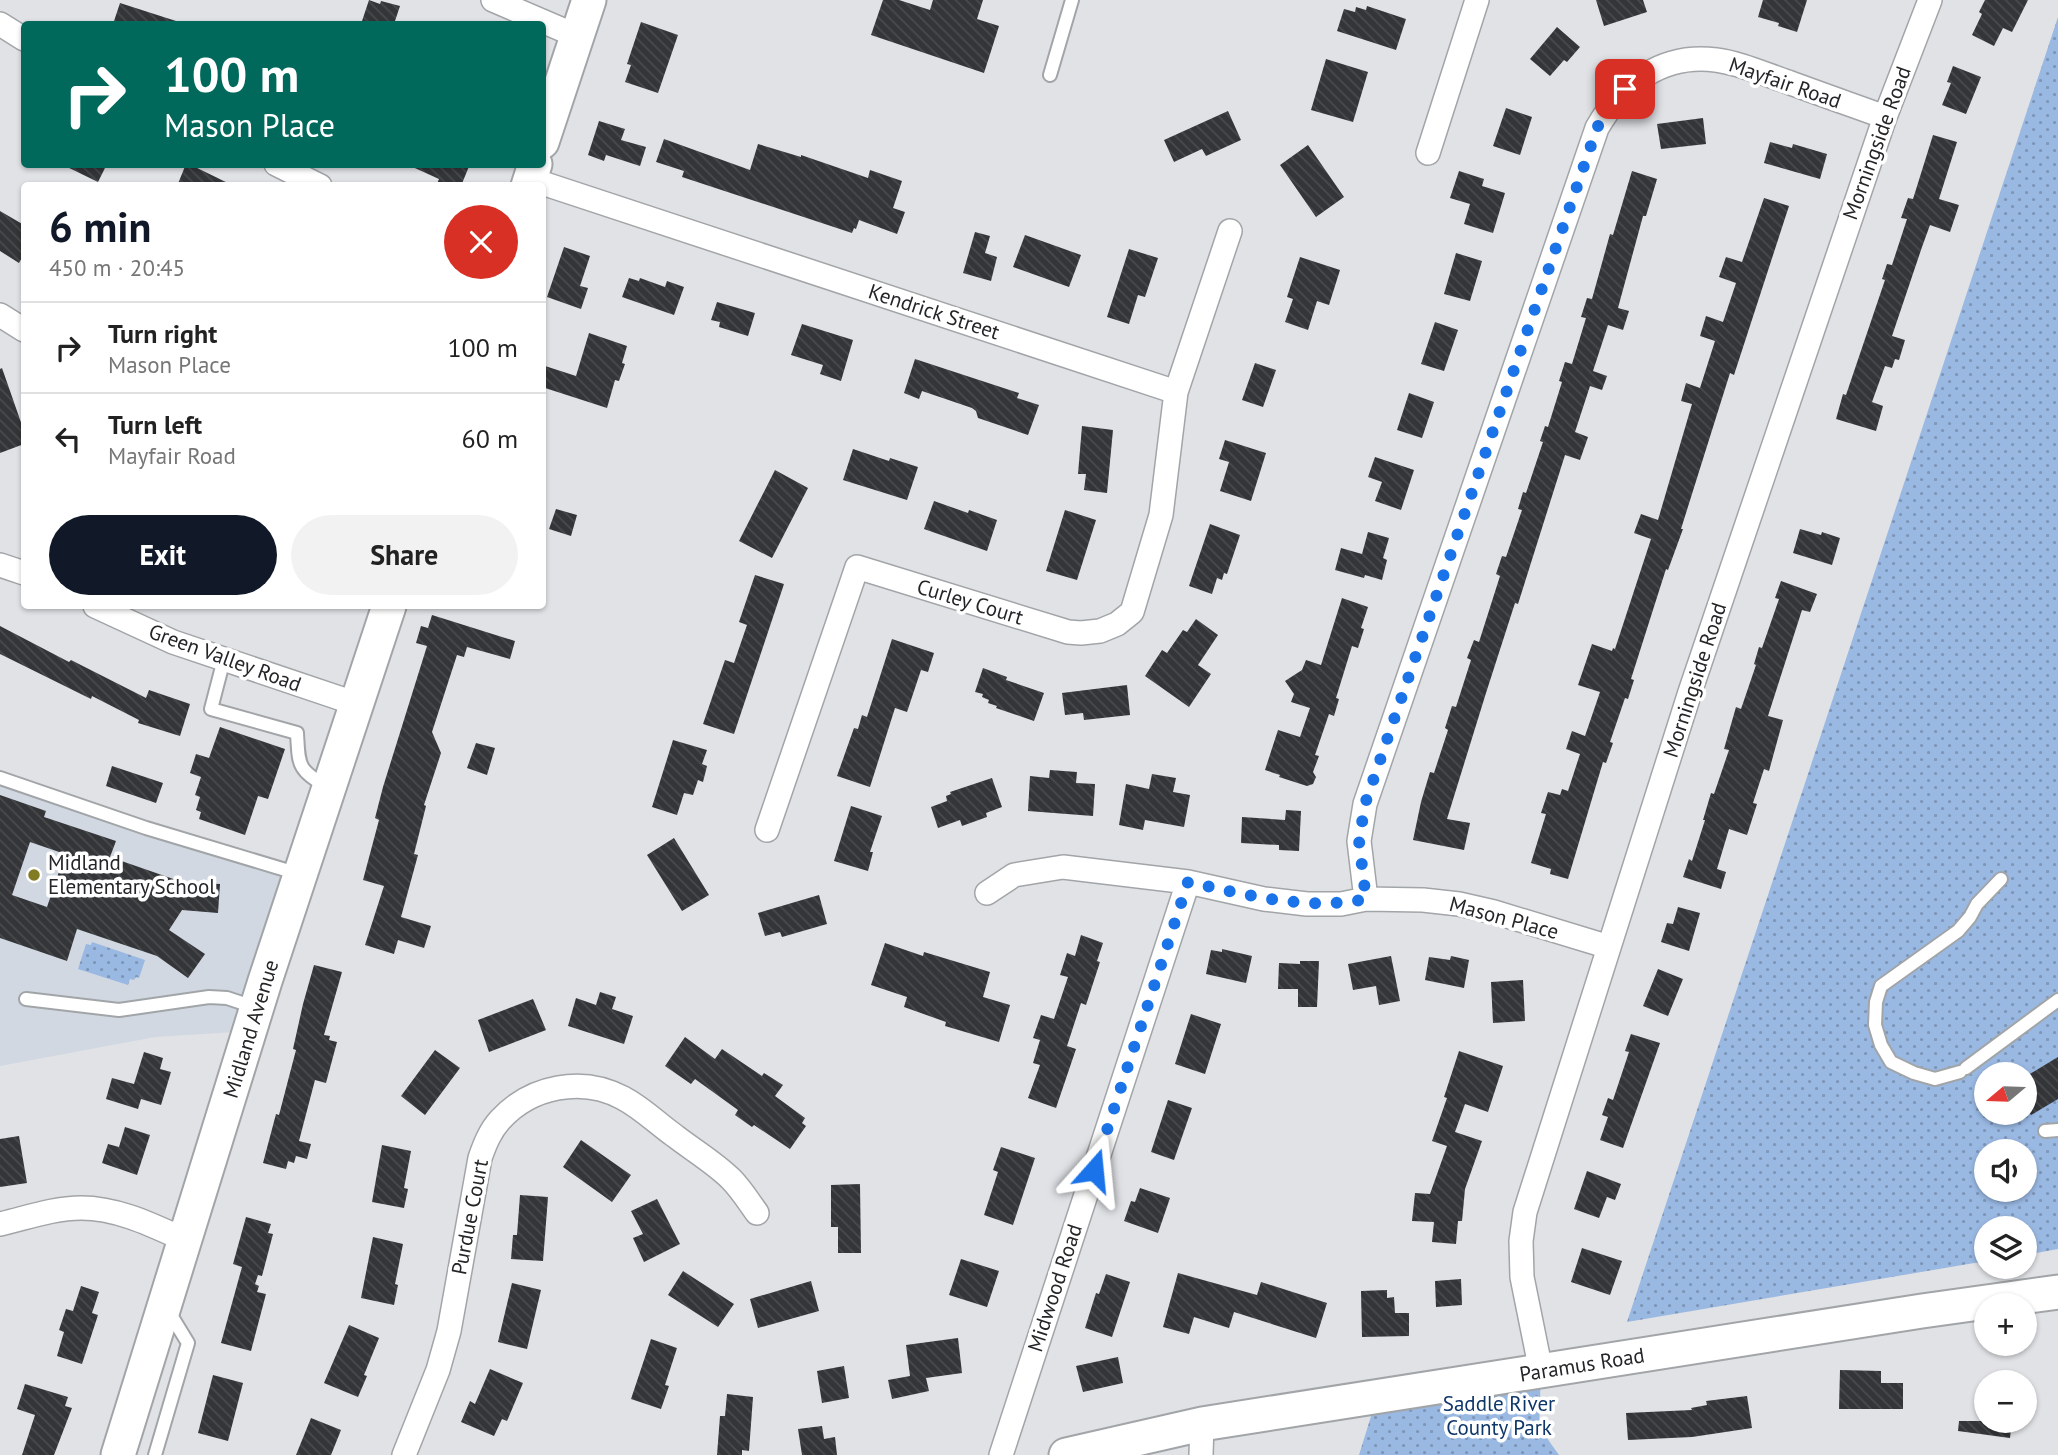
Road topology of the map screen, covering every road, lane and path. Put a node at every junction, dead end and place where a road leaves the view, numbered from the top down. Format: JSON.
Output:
{"nodes":[{"id":1,"x":494,"y":0,"type":"edge"},
{"id":2,"x":589,"y":0,"type":"edge"},
{"id":3,"x":1072,"y":0,"type":"edge"},
{"id":4,"x":1477,"y":0,"type":"edge"},
{"id":5,"x":1930,"y":0,"type":"edge"},
{"id":6,"x":543,"y":21,"type":"edge"},
{"id":7,"x":546,"y":22,"type":"edge"},
{"id":8,"x":0,"y":24,"type":"edge"},
{"id":9,"x":578,"y":36,"type":"junction"},
{"id":10,"x":21,"y":37,"type":"edge"},
{"id":11,"x":1050,"y":75,"type":"dead end"},
{"id":12,"x":1885,"y":117,"type":"junction"},
{"id":13,"x":546,"y":130,"type":"edge"},
{"id":14,"x":1427,"y":153,"type":"dead end"},
{"id":15,"x":284,"y":168,"type":"edge"},
{"id":16,"x":531,"y":176,"type":"edge"},
{"id":17,"x":312,"y":182,"type":"edge"},
{"id":18,"x":1230,"y":231,"type":"dead end"},
{"id":19,"x":0,"y":315,"type":"edge"},
{"id":20,"x":21,"y":328,"type":"edge"},
{"id":21,"x":1176,"y":392,"type":"junction"},
{"id":22,"x":0,"y":565,"type":"edge"},
{"id":23,"x":21,"y":572,"type":"edge"},
{"id":24,"x":102,"y":609,"type":"edge"},
{"id":25,"x":388,"y":609,"type":"edge"},
{"id":26,"x":224,"y":659,"type":"junction"},
{"id":27,"x":357,"y":704,"type":"junction"},
{"id":28,"x":0,"y":778,"type":"edge"},
{"id":29,"x":329,"y":788,"type":"junction"},
{"id":30,"x":767,"y":830,"type":"dead end"},
{"id":31,"x":300,"y":874,"type":"junction"},
{"id":32,"x":2001,"y":879,"type":"dead end"},
{"id":33,"x":1188,"y":882,"type":"junction"},
{"id":34,"x":987,"y":893,"type":"dead end"},
{"id":35,"x":1366,"y":899,"type":"junction"},
{"id":36,"x":1609,"y":947,"type":"junction"},
{"id":37,"x":26,"y":999,"type":"dead end"},
{"id":38,"x":2058,"y":1000,"type":"edge"},
{"id":39,"x":257,"y":1008,"type":"junction"},
{"id":40,"x":757,"y":1213,"type":"dead end"},
{"id":41,"x":0,"y":1224,"type":"edge"},
{"id":42,"x":185,"y":1240,"type":"junction"},
{"id":43,"x":2058,"y":1292,"type":"edge"},
{"id":44,"x":165,"y":1306,"type":"junction"},
{"id":45,"x":1541,"y":1371,"type":"junction"},
{"id":46,"x":1201,"y":1440,"type":"edge"},
{"id":47,"x":118,"y":1455,"type":"edge"},
{"id":48,"x":155,"y":1455,"type":"edge"},
{"id":49,"x":404,"y":1455,"type":"edge"},
{"id":50,"x":1001,"y":1455,"type":"edge"},
{"id":51,"x":1066,"y":1455,"type":"edge"}],
"edges":[{"from":1,"to":6,"type":"street"},
{"from":2,"to":9,"type":"street"},
{"from":3,"to":11,"type":"lane"},
{"from":4,"to":14,"type":"street"},
{"from":5,"to":12,"type":"street","name":"Morningside Road"},
{"from":7,"to":9,"type":"street"},
{"from":8,"to":10,"type":"street"},
{"from":9,"to":13,"type":"street"},
{"from":12,"to":35,"type":"street","name":"Mayfair Road"},
{"from":12,"to":36,"type":"street","name":"Morningside Road"},
{"from":15,"to":17,"type":"street"},
{"from":16,"to":21,"type":"street","name":"Kendrick Street"},
{"from":18,"to":21,"type":"street"},
{"from":19,"to":20,"type":"street"},
{"from":21,"to":30,"type":"street","name":"Curley Court"},
{"from":22,"to":23,"type":"street"},
{"from":24,"to":26,"type":"street","name":"Green Valley Road"},
{"from":25,"to":27,"type":"street","name":"Midland Avenue"},
{"from":26,"to":27,"type":"street","name":"Green Valley Road"},
{"from":26,"to":29,"type":"lane"},
{"from":27,"to":29,"type":"street","name":"Midland Avenue"},
{"from":28,"to":31,"type":"lane"},
{"from":29,"to":31,"type":"street","name":"Midland Avenue"},
{"from":31,"to":39,"type":"street","name":"Midland Avenue"},
{"from":32,"to":38,"type":"lane"},
{"from":33,"to":34,"type":"street","name":"Mason Place"},
{"from":33,"to":35,"type":"street","name":"Mason Place"},
{"from":33,"to":50,"type":"street","name":"Midwood Road"},
{"from":35,"to":36,"type":"street","name":"Mason Place"},
{"from":36,"to":45,"type":"street","name":"Morningside Road"},
{"from":37,"to":39,"type":"lane"},
{"from":39,"to":42,"type":"street","name":"Midland Avenue"},
{"from":40,"to":49,"type":"street","name":"Purdue Court"},
{"from":41,"to":42,"type":"street"},
{"from":42,"to":44,"type":"street","name":"Midland Avenue"},
{"from":43,"to":45,"type":"street","name":"Paramus Road"},
{"from":44,"to":47,"type":"street","name":"Midland Avenue"},
{"from":44,"to":48,"type":"lane"},
{"from":45,"to":46,"type":"street","name":"Paramus Road"},
{"from":46,"to":51,"type":"street","name":"Paramus Road"}]}
